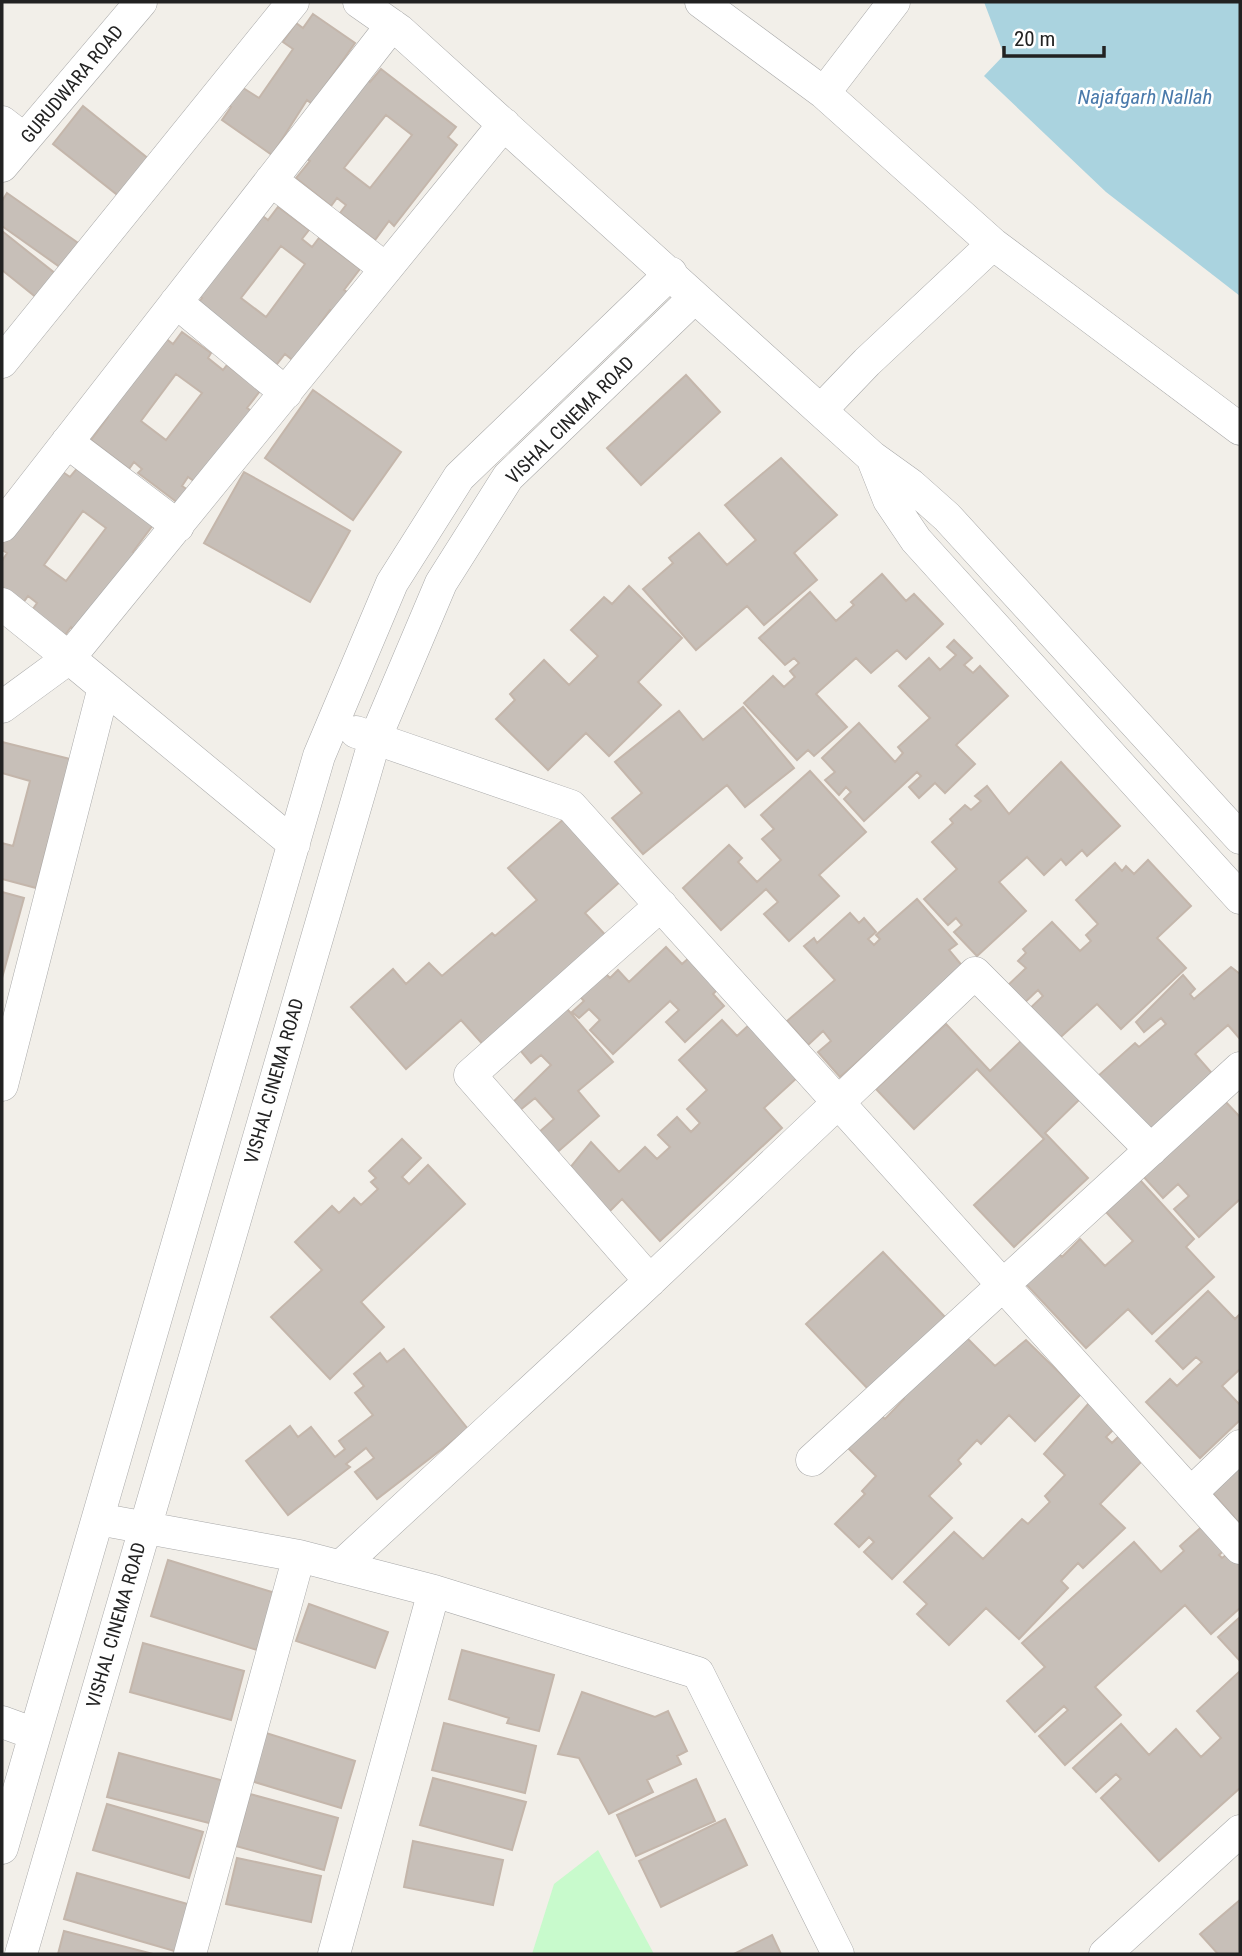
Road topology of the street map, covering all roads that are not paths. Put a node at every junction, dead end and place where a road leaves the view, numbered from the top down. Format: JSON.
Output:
{"nodes":[{"id":1,"x":141,"y":2,"type":"edge"},
{"id":2,"x":293,"y":2,"type":"edge"},
{"id":3,"x":359,"y":2,"type":"edge"},
{"id":4,"x":701,"y":2,"type":"edge"},
{"id":5,"x":894,"y":2,"type":"edge"},
{"id":6,"x":392,"y":25,"type":"junction"},
{"id":7,"x":824,"y":93,"type":"junction"},
{"id":8,"x":504,"y":124,"type":"junction"},
{"id":9,"x":13,"y":131,"type":"edge"},
{"id":10,"x":2,"y":166,"type":"edge"},
{"id":11,"x":271,"y":180,"type":"junction"},
{"id":12,"x":993,"y":244,"type":"junction"},
{"id":13,"x":386,"y":269,"type":"junction"},
{"id":14,"x":671,"y":273,"type":"junction"},
{"id":15,"x":694,"y":298,"type":"junction"},
{"id":16,"x":176,"y":302,"type":"junction"},
{"id":17,"x":2,"y":362,"type":"edge"},
{"id":18,"x":286,"y":393,"type":"junction"},
{"id":19,"x":822,"y":409,"type":"junction"},
{"id":20,"x":1240,"y":429,"type":"edge"},
{"id":21,"x":67,"y":442,"type":"junction"},
{"id":22,"x":872,"y":457,"type":"junction"},
{"id":23,"x":2,"y":526,"type":"edge"},
{"id":24,"x":178,"y":526,"type":"junction"},
{"id":25,"x":2,"y":604,"type":"edge"},
{"id":26,"x":69,"y":658,"type":"junction"},
{"id":27,"x":104,"y":687,"type":"junction"},
{"id":28,"x":2,"y":707,"type":"edge"},
{"id":29,"x":332,"y":724,"type":"junction"},
{"id":30,"x":375,"y":739,"type":"junction"},
{"id":31,"x":1240,"y":838,"type":"edge"},
{"id":32,"x":293,"y":844,"type":"junction"},
{"id":33,"x":1240,"y":898,"type":"edge"},
{"id":34,"x":661,"y":905,"type":"junction"},
{"id":35,"x":1240,"y":1068,"type":"edge"},
{"id":36,"x":2,"y":1085,"type":"edge"},
{"id":37,"x":838,"y":1101,"type":"junction"},
{"id":38,"x":1151,"y":1150,"type":"junction"},
{"id":39,"x":650,"y":1281,"type":"junction"},
{"id":40,"x":1004,"y":1286,"type":"junction"},
{"id":41,"x":1240,"y":1446,"type":"edge"},
{"id":42,"x":812,"y":1460,"type":"dead end"},
{"id":43,"x":1191,"y":1493,"type":"junction"},
{"id":44,"x":98,"y":1520,"type":"junction"},
{"id":45,"x":145,"y":1528,"type":"junction"},
{"id":46,"x":1240,"y":1549,"type":"edge"},
{"id":47,"x":299,"y":1556,"type":"junction"},
{"id":48,"x":340,"y":1567,"type":"junction"},
{"id":49,"x":434,"y":1591,"type":"junction"},
{"id":50,"x":2,"y":1722,"type":"edge"},
{"id":51,"x":36,"y":1734,"type":"junction"},
{"id":52,"x":1240,"y":1831,"type":"edge"},
{"id":53,"x":2,"y":1848,"type":"edge"},
{"id":54,"x":2,"y":1951,"type":"edge"},
{"id":55,"x":6,"y":1954,"type":"edge"},
{"id":56,"x":21,"y":1954,"type":"edge"},
{"id":57,"x":190,"y":1954,"type":"edge"},
{"id":58,"x":334,"y":1954,"type":"edge"},
{"id":59,"x":838,"y":1954,"type":"edge"},
{"id":60,"x":1105,"y":1954,"type":"edge"}],
"edges":[{"from":1,"to":9,"type":"street","name":"GURUDWARA ROAD"},
{"from":2,"to":17,"type":"street"},
{"from":3,"to":6,"type":"street"},
{"from":4,"to":7,"type":"street"},
{"from":5,"to":7,"type":"street"},
{"from":6,"to":8,"type":"street"},
{"from":6,"to":11,"type":"street"},
{"from":7,"to":12,"type":"street"},
{"from":8,"to":13,"type":"street"},
{"from":8,"to":14,"type":"street"},
{"from":9,"to":10,"type":"street","name":"GURUDWARA ROAD"},
{"from":11,"to":13,"type":"street"},
{"from":11,"to":16,"type":"street"},
{"from":12,"to":19,"type":"street"},
{"from":12,"to":20,"type":"street"},
{"from":13,"to":18,"type":"street"},
{"from":14,"to":15,"type":"street"},
{"from":14,"to":29,"type":"street","name":"VISHAL CINEMA ROAD"},
{"from":15,"to":19,"type":"street"},
{"from":15,"to":30,"type":"street","name":"VISHAL CINEMA ROAD"},
{"from":16,"to":18,"type":"street"},
{"from":16,"to":21,"type":"street"},
{"from":18,"to":24,"type":"street"},
{"from":19,"to":22,"type":"street"},
{"from":21,"to":23,"type":"street"},
{"from":21,"to":24,"type":"street"},
{"from":22,"to":31,"type":"street"},
{"from":22,"to":33,"type":"street"},
{"from":24,"to":26,"type":"street"},
{"from":25,"to":26,"type":"street"},
{"from":26,"to":27,"type":"street"},
{"from":26,"to":28,"type":"street"},
{"from":27,"to":32,"type":"street"},
{"from":27,"to":36,"type":"street"},
{"from":29,"to":30,"type":"street"},
{"from":29,"to":32,"type":"street","name":"VISHAL CINEMA ROAD"},
{"from":30,"to":34,"type":"street"},
{"from":30,"to":45,"type":"street","name":"VISHAL CINEMA ROAD"},
{"from":32,"to":44,"type":"street","name":"VISHAL CINEMA ROAD"},
{"from":34,"to":37,"type":"street"},
{"from":34,"to":39,"type":"street"},
{"from":35,"to":38,"type":"street"},
{"from":37,"to":38,"type":"street"},
{"from":37,"to":39,"type":"street"},
{"from":37,"to":40,"type":"street"},
{"from":38,"to":40,"type":"street"},
{"from":39,"to":48,"type":"street"},
{"from":40,"to":42,"type":"street"},
{"from":40,"to":43,"type":"street"},
{"from":41,"to":43,"type":"street"},
{"from":43,"to":46,"type":"street"},
{"from":44,"to":45,"type":"street"},
{"from":44,"to":51,"type":"street","name":"VISHAL CINEMA ROAD"},
{"from":45,"to":47,"type":"street"},
{"from":45,"to":56,"type":"street","name":"VISHAL CINEMA ROAD"},
{"from":47,"to":48,"type":"street"},
{"from":47,"to":57,"type":"street"},
{"from":48,"to":49,"type":"street"},
{"from":49,"to":58,"type":"street"},
{"from":49,"to":59,"type":"street"},
{"from":50,"to":51,"type":"street"},
{"from":51,"to":53,"type":"street","name":"VISHAL CINEMA ROAD"},
{"from":52,"to":60,"type":"street"},
{"from":54,"to":55,"type":"street"}]}
